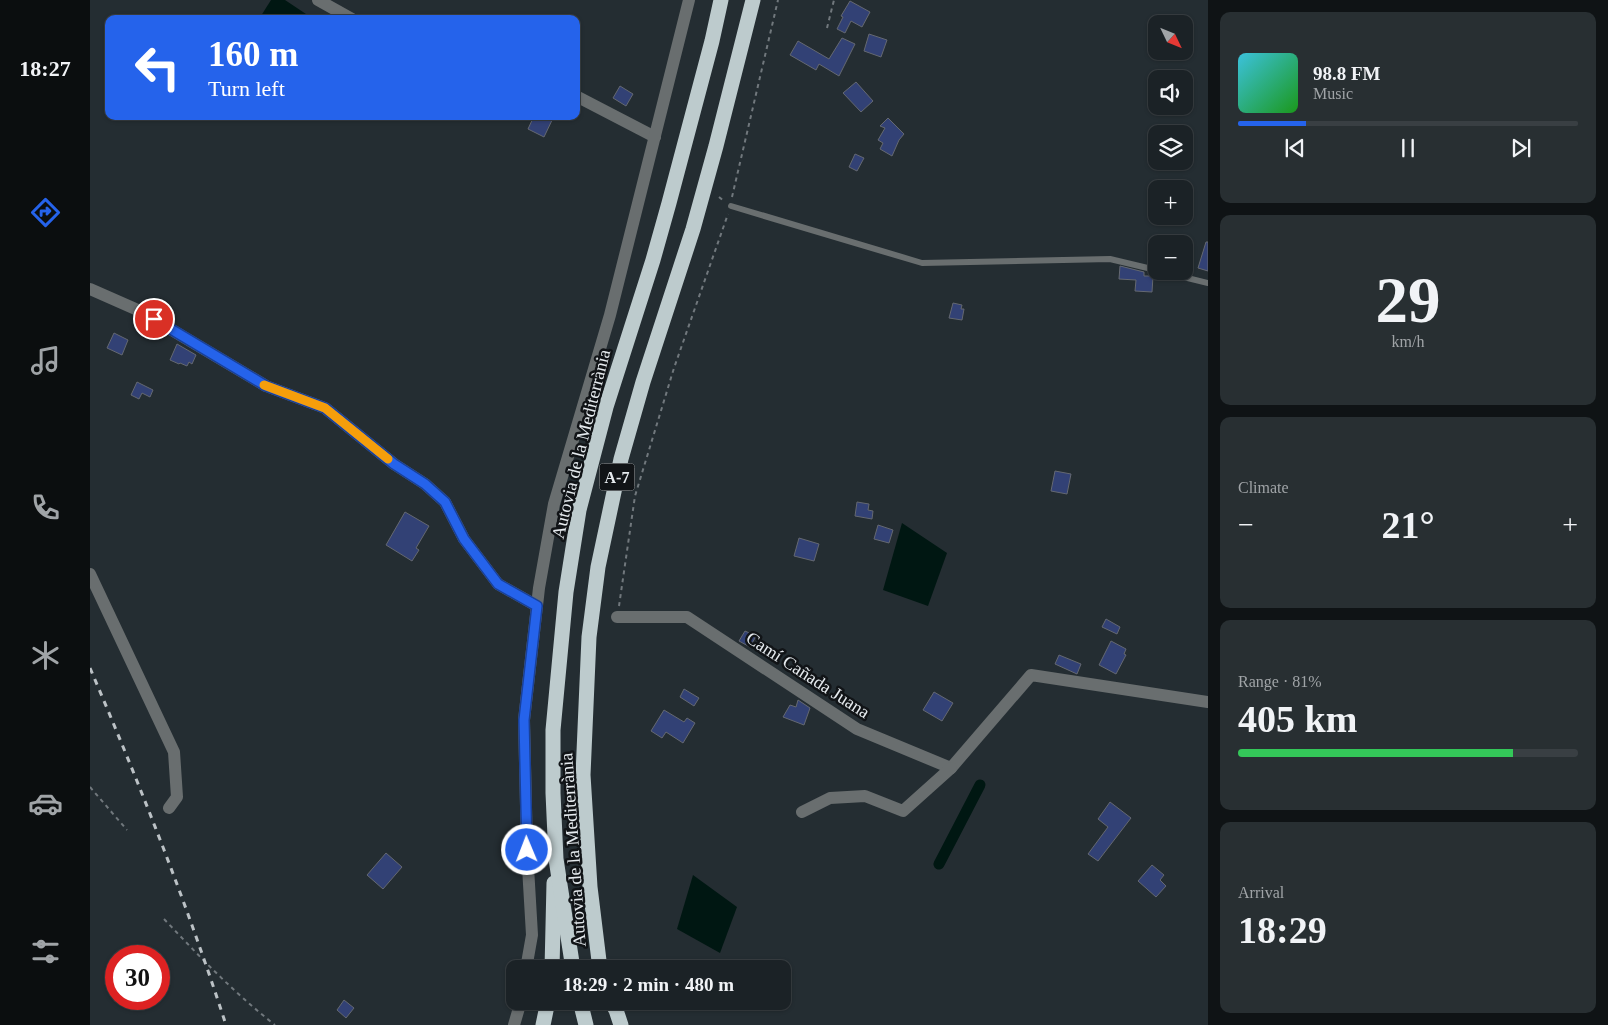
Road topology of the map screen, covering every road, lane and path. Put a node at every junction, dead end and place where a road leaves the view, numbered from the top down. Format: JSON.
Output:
{"nodes":[{"id":1,"x":318,"y":0,"type":"edge"},
{"id":2,"x":689,"y":0,"type":"edge"},
{"id":3,"x":721,"y":0,"type":"edge"},
{"id":4,"x":753,"y":0,"type":"edge"},
{"id":5,"x":778,"y":0,"type":"edge"},
{"id":6,"x":834,"y":0,"type":"edge"},
{"id":7,"x":345,"y":15,"type":"edge"},
{"id":8,"x":827,"y":28,"type":"dead end"},
{"id":9,"x":580,"y":98,"type":"edge"},
{"id":10,"x":655,"y":138,"type":"junction"},
{"id":11,"x":730,"y":206,"type":"junction"},
{"id":12,"x":1148,"y":268,"type":"edge"},
{"id":13,"x":1193,"y":279,"type":"edge"},
{"id":14,"x":1208,"y":283,"type":"edge"},
{"id":15,"x":90,"y":289,"type":"edge"},
{"id":16,"x":90,"y":574,"type":"edge"},
{"id":17,"x":537,"y":606,"type":"junction"},
{"id":18,"x":617,"y":617,"type":"joint"},
{"id":19,"x":1208,"y":702,"type":"edge"},
{"id":20,"x":951,"y":768,"type":"junction"},
{"id":21,"x":90,"y":787,"type":"edge"},
{"id":22,"x":169,"y":808,"type":"dead end"},
{"id":23,"x":802,"y":812,"type":"dead end"},
{"id":24,"x":127,"y":830,"type":"dead end"},
{"id":25,"x":556,"y":859,"type":"junction"},
{"id":26,"x":164,"y":919,"type":"dead end"},
{"id":27,"x":528,"y":960,"type":"edge"},
{"id":28,"x":552,"y":960,"type":"edge"},
{"id":29,"x":572,"y":960,"type":"edge"},
{"id":30,"x":599,"y":960,"type":"edge"},
{"id":31,"x":518,"y":1010,"type":"edge"},
{"id":32,"x":546,"y":1010,"type":"edge"},
{"id":33,"x":582,"y":1010,"type":"edge"},
{"id":34,"x":607,"y":1010,"type":"edge"},
{"id":35,"x":616,"y":1010,"type":"edge"},
{"id":36,"x":275,"y":1025,"type":"edge"},
{"id":37,"x":514,"y":1025,"type":"edge"},
{"id":38,"x":543,"y":1025,"type":"edge"},
{"id":39,"x":586,"y":1025,"type":"edge"},
{"id":40,"x":610,"y":1025,"type":"edge"},
{"id":41,"x":621,"y":1025,"type":"edge"}],
"edges":[{"from":1,"to":7,"type":"street"},
{"from":2,"to":10,"type":"street"},
{"from":3,"to":25,"type":"highway","name":"Autovia de la Mediterrània","number":"A-7"},
{"from":4,"to":30,"type":"highway","name":"Autovia de la Mediterrània","number":"A-7"},
{"from":5,"to":11,"type":"path"},
{"from":6,"to":8,"type":"path"},
{"from":9,"to":10,"type":"street"},
{"from":10,"to":17,"type":"street"},
{"from":11,"to":12,"type":"lane"},
{"from":11,"to":18,"type":"path"},
{"from":13,"to":14,"type":"lane"},
{"from":15,"to":17,"type":"street"},
{"from":16,"to":22,"type":"street"},
{"from":17,"to":27,"type":"street"},
{"from":18,"to":20,"type":"street","name":"Camí Cañada Juana"},
{"from":19,"to":20,"type":"street"},
{"from":20,"to":23,"type":"street"},
{"from":21,"to":24,"type":"path"},
{"from":25,"to":28,"type":"highway"},
{"from":25,"to":29,"type":"highway","name":"Autovia de la Mediterrània","number":"A-7"},
{"from":26,"to":36,"type":"path"},
{"from":31,"to":37,"type":"street"},
{"from":32,"to":38,"type":"highway"},
{"from":33,"to":39,"type":"highway"},
{"from":34,"to":40,"type":"highway"},
{"from":35,"to":41,"type":"highway"}]}
